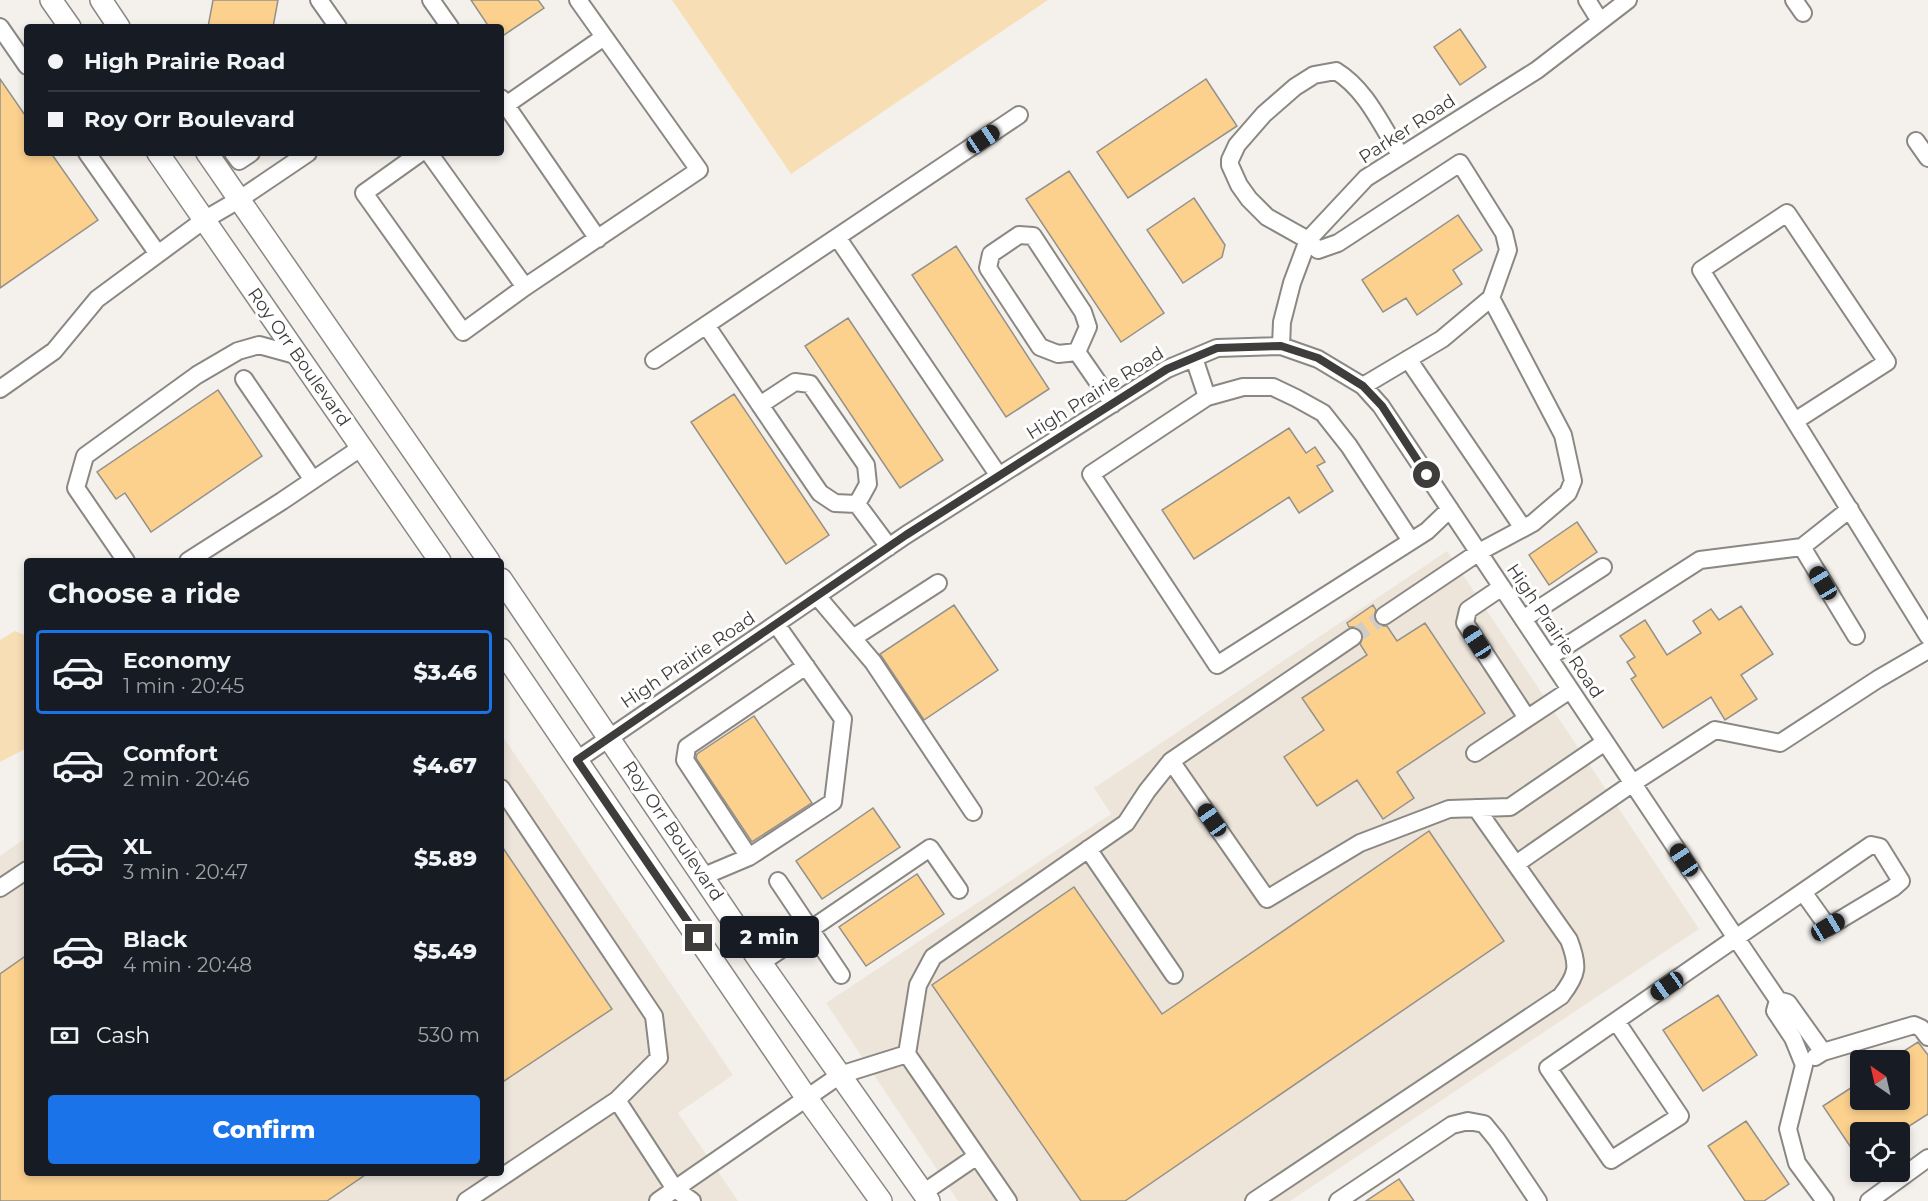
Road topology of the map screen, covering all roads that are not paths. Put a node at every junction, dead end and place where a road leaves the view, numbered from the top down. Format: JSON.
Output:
{"nodes":[{"id":1,"x":51,"y":0,"type":"edge"},
{"id":2,"x":101,"y":0,"type":"edge"},
{"id":3,"x":318,"y":0,"type":"edge"},
{"id":4,"x":431,"y":0,"type":"edge"},
{"id":5,"x":578,"y":0,"type":"edge"},
{"id":6,"x":1587,"y":0,"type":"edge"},
{"id":7,"x":1628,"y":0,"type":"edge"},
{"id":8,"x":1600,"y":21,"type":"junction"},
{"id":9,"x":68,"y":24,"type":"edge"},
{"id":10,"x":117,"y":24,"type":"edge"},
{"id":11,"x":336,"y":24,"type":"edge"},
{"id":12,"x":448,"y":24,"type":"edge"},
{"id":13,"x":0,"y":27,"type":"edge"},
{"id":14,"x":604,"y":37,"type":"junction"},
{"id":15,"x":24,"y":62,"type":"edge"},
{"id":16,"x":504,"y":101,"type":"edge"},
{"id":17,"x":1019,"y":115,"type":"dead end"},
{"id":18,"x":1916,"y":141,"type":"dead end"},
{"id":19,"x":89,"y":156,"type":"edge"},
{"id":20,"x":160,"y":156,"type":"edge"},
{"id":21,"x":209,"y":156,"type":"edge"},
{"id":22,"x":235,"y":156,"type":"edge"},
{"id":23,"x":246,"y":156,"type":"edge"},
{"id":24,"x":304,"y":156,"type":"edge"},
{"id":25,"x":416,"y":156,"type":"edge"},
{"id":26,"x":431,"y":156,"type":"edge"},
{"id":27,"x":1401,"y":156,"type":"junction"},
{"id":28,"x":1928,"y":158,"type":"edge"},
{"id":29,"x":240,"y":199,"type":"junction"},
{"id":30,"x":204,"y":220,"type":"junction"},
{"id":31,"x":837,"y":237,"type":"junction"},
{"id":32,"x":598,"y":238,"type":"junction"},
{"id":33,"x":1308,"y":240,"type":"junction"},
{"id":34,"x":158,"y":254,"type":"junction"},
{"id":35,"x":525,"y":287,"type":"junction"},
{"id":36,"x":1491,"y":298,"type":"junction"},
{"id":37,"x":706,"y":325,"type":"junction"},
{"id":38,"x":1281,"y":346,"type":"junction"},
{"id":39,"x":1077,"y":352,"type":"junction"},
{"id":40,"x":299,"y":356,"type":"junction"},
{"id":41,"x":1194,"y":358,"type":"junction"},
{"id":42,"x":1408,"y":359,"type":"junction"},
{"id":43,"x":654,"y":360,"type":"dead end"},
{"id":44,"x":244,"y":379,"type":"dead end"},
{"id":45,"x":1363,"y":386,"type":"junction"},
{"id":46,"x":0,"y":389,"type":"edge"},
{"id":47,"x":1207,"y":397,"type":"junction"},
{"id":48,"x":1113,"y":404,"type":"junction"},
{"id":49,"x":760,"y":405,"type":"junction"},
{"id":50,"x":1796,"y":421,"type":"junction"},
{"id":51,"x":362,"y":447,"type":"junction"},
{"id":52,"x":999,"y":476,"type":"junction"},
{"id":53,"x":313,"y":480,"type":"junction"},
{"id":54,"x":857,"y":504,"type":"junction"},
{"id":55,"x":1450,"y":509,"type":"junction"},
{"id":56,"x":1850,"y":509,"type":"junction"},
{"id":57,"x":1523,"y":528,"type":"junction"},
{"id":58,"x":1411,"y":541,"type":"junction"},
{"id":59,"x":889,"y":547,"type":"junction"},
{"id":60,"x":1802,"y":547,"type":"junction"},
{"id":61,"x":1479,"y":552,"type":"junction"},
{"id":62,"x":124,"y":558,"type":"edge"},
{"id":63,"x":193,"y":558,"type":"edge"},
{"id":64,"x":438,"y":558,"type":"edge"},
{"id":65,"x":487,"y":558,"type":"edge"},
{"id":66,"x":1603,"y":567,"type":"dead end"},
{"id":67,"x":504,"y":583,"type":"edge"},
{"id":68,"x":938,"y":583,"type":"dead end"},
{"id":69,"x":1502,"y":587,"type":"junction"},
{"id":70,"x":817,"y":596,"type":"junction"},
{"id":71,"x":1384,"y":616,"type":"tunnel mouth"},
{"id":72,"x":1523,"y":619,"type":"junction"},
{"id":73,"x":776,"y":624,"type":"junction"},
{"id":74,"x":1856,"y":636,"type":"dead end"},
{"id":75,"x":1928,"y":636,"type":"edge"},
{"id":76,"x":1353,"y":637,"type":"tunnel mouth"},
{"id":77,"x":853,"y":638,"type":"junction"},
{"id":78,"x":1928,"y":650,"type":"edge"},
{"id":79,"x":504,"y":653,"type":"edge"},
{"id":80,"x":1549,"y":657,"type":"junction"},
{"id":81,"x":806,"y":666,"type":"junction"},
{"id":82,"x":1570,"y":690,"type":"junction"},
{"id":83,"x":1527,"y":718,"type":"junction"},
{"id":84,"x":610,"y":738,"type":"junction"},
{"id":85,"x":1605,"y":742,"type":"junction"},
{"id":86,"x":1475,"y":753,"type":"dead end"},
{"id":87,"x":577,"y":760,"type":"junction"},
{"id":88,"x":1171,"y":761,"type":"junction"},
{"id":89,"x":1633,"y":783,"type":"junction"},
{"id":90,"x":504,"y":792,"type":"edge"},
{"id":91,"x":1476,"y":808,"type":"junction"},
{"id":92,"x":973,"y":812,"type":"dead end"},
{"id":93,"x":1088,"y":849,"type":"junction"},
{"id":94,"x":749,"y":857,"type":"junction"},
{"id":95,"x":1516,"y":864,"type":"junction"},
{"id":96,"x":24,"y":872,"type":"edge"},
{"id":97,"x":704,"y":876,"type":"junction"},
{"id":98,"x":778,"y":881,"type":"dead end"},
{"id":99,"x":0,"y":888,"type":"edge"},
{"id":100,"x":959,"y":890,"type":"dead end"},
{"id":101,"x":1803,"y":891,"type":"junction"},
{"id":102,"x":810,"y":929,"type":"junction"},
{"id":103,"x":1738,"y":941,"type":"junction"},
{"id":104,"x":761,"y":963,"type":"junction"},
{"id":105,"x":841,"y":975,"type":"dead end"},
{"id":106,"x":1174,"y":975,"type":"dead end"},
{"id":107,"x":1779,"y":1000,"type":"junction"},
{"id":108,"x":1616,"y":1021,"type":"junction"},
{"id":109,"x":1928,"y":1037,"type":"edge"},
{"id":110,"x":1823,"y":1052,"type":"junction"},
{"id":111,"x":907,"y":1054,"type":"junction"},
{"id":112,"x":1804,"y":1065,"type":"junction"},
{"id":113,"x":840,"y":1075,"type":"junction"},
{"id":114,"x":807,"y":1097,"type":"junction"},
{"id":115,"x":617,"y":1100,"type":"junction"},
{"id":116,"x":978,"y":1156,"type":"junction"},
{"id":117,"x":1928,"y":1158,"type":"edge"},
{"id":118,"x":503,"y":1176,"type":"edge"},
{"id":119,"x":504,"y":1176,"type":"edge"},
{"id":120,"x":675,"y":1189,"type":"junction"},
{"id":121,"x":926,"y":1197,"type":"edge"},
{"id":122,"x":466,"y":1201,"type":"edge"},
{"id":123,"x":658,"y":1201,"type":"edge"},
{"id":124,"x":692,"y":1201,"type":"edge"},
{"id":125,"x":881,"y":1201,"type":"edge"},
{"id":126,"x":1008,"y":1201,"type":"edge"},
{"id":127,"x":1254,"y":1201,"type":"edge"},
{"id":128,"x":1338,"y":1201,"type":"edge"},
{"id":129,"x":1538,"y":1201,"type":"edge"},
{"id":130,"x":1825,"y":1201,"type":"edge"},
{"id":131,"x":1869,"y":1201,"type":"edge"}],
"edges":[{"from":1,"to":9,"type":"main road"},
{"from":2,"to":10,"type":"main road"},
{"from":3,"to":11,"type":"street"},
{"from":4,"to":12,"type":"street"},
{"from":5,"to":14,"type":"street"},
{"from":6,"to":8,"type":"street"},
{"from":7,"to":8,"type":"street","name":"Parker Road"},
{"from":8,"to":27,"type":"street","name":"Parker Road"},
{"from":13,"to":15,"type":"street"},
{"from":14,"to":16,"type":"street"},
{"from":14,"to":32,"type":"street"},
{"from":16,"to":32,"type":"street"},
{"from":17,"to":31,"type":"street"},
{"from":18,"to":28,"type":"street"},
{"from":19,"to":34,"type":"street"},
{"from":20,"to":30,"type":"main road","name":"Roy Orr Boulevard"},
{"from":21,"to":29,"type":"main road"},
{"from":22,"to":23,"type":"street"},
{"from":24,"to":29,"type":"street"},
{"from":25,"to":35,"type":"street"},
{"from":26,"to":35,"type":"street"},
{"from":27,"to":33,"type":"street","name":"Parker Road"},
{"from":27,"to":33,"type":"street"},
{"from":29,"to":30,"type":"street"},
{"from":29,"to":65,"type":"main road"},
{"from":30,"to":34,"type":"street"},
{"from":30,"to":40,"type":"main road","name":"Roy Orr Boulevard"},
{"from":31,"to":37,"type":"street"},
{"from":31,"to":52,"type":"street"},
{"from":32,"to":35,"type":"street"},
{"from":33,"to":36,"type":"street"},
{"from":33,"to":38,"type":"street","name":"Parker Road"},
{"from":34,"to":46,"type":"street"},
{"from":36,"to":42,"type":"street"},
{"from":36,"to":57,"type":"street"},
{"from":37,"to":43,"type":"street"},
{"from":37,"to":49,"type":"street"},
{"from":38,"to":41,"type":"street","name":"High Prairie Road"},
{"from":38,"to":45,"type":"street","name":"High Prairie Road"},
{"from":39,"to":39,"type":"street"},
{"from":39,"to":48,"type":"street"},
{"from":40,"to":51,"type":"main road","name":"Roy Orr Boulevard"},
{"from":40,"to":62,"type":"street"},
{"from":41,"to":47,"type":"street"},
{"from":41,"to":48,"type":"street","name":"High Prairie Road"},
{"from":42,"to":45,"type":"street"},
{"from":42,"to":57,"type":"street"},
{"from":44,"to":53,"type":"street"},
{"from":45,"to":55,"type":"street","name":"High Prairie Road"},
{"from":47,"to":58,"type":"street"},
{"from":47,"to":58,"type":"street"},
{"from":48,"to":52,"type":"street","name":"High Prairie Road"},
{"from":49,"to":54,"type":"street"},
{"from":49,"to":54,"type":"street"},
{"from":50,"to":50,"type":"street"},
{"from":50,"to":56,"type":"street"},
{"from":51,"to":53,"type":"street"},
{"from":51,"to":64,"type":"main road","name":"Roy Orr Boulevard"},
{"from":52,"to":59,"type":"street","name":"High Prairie Road"},
{"from":53,"to":63,"type":"street"},
{"from":54,"to":59,"type":"street"},
{"from":55,"to":58,"type":"street"},
{"from":55,"to":61,"type":"street","name":"High Prairie Road"},
{"from":56,"to":60,"type":"street"},
{"from":56,"to":75,"type":"street"},
{"from":57,"to":61,"type":"street"},
{"from":59,"to":70,"type":"street","name":"High Prairie Road"},
{"from":60,"to":74,"type":"street"},
{"from":60,"to":80,"type":"street"},
{"from":61,"to":69,"type":"street","name":"High Prairie Road"},
{"from":61,"to":71,"type":"street"},
{"from":66,"to":72,"type":"street"},
{"from":67,"to":84,"type":"main road","name":"Roy Orr Boulevard"},
{"from":68,"to":77,"type":"street"},
{"from":69,"to":72,"type":"street","name":"High Prairie Road"},
{"from":69,"to":83,"type":"street"},
{"from":70,"to":73,"type":"street","name":"High Prairie Road"},
{"from":70,"to":77,"type":"street"},
{"from":72,"to":80,"type":"street","name":"High Prairie Road"},
{"from":73,"to":81,"type":"street"},
{"from":73,"to":84,"type":"street","name":"High Prairie Road"},
{"from":76,"to":88,"type":"street"},
{"from":77,"to":92,"type":"street"},
{"from":78,"to":89,"type":"street"},
{"from":79,"to":87,"type":"main road"},
{"from":80,"to":82,"type":"street","name":"High Prairie Road"},
{"from":81,"to":94,"type":"street"},
{"from":81,"to":94,"type":"street"},
{"from":82,"to":83,"type":"street"},
{"from":82,"to":85,"type":"street","name":"High Prairie Road"},
{"from":83,"to":86,"type":"street"},
{"from":84,"to":87,"type":"street","name":"High Prairie Road"},
{"from":84,"to":97,"type":"main road","name":"Roy Orr Boulevard"},
{"from":85,"to":89,"type":"street","name":"High Prairie Road"},
{"from":85,"to":91,"type":"street"},
{"from":87,"to":114,"type":"main road"},
{"from":88,"to":91,"type":"street"},
{"from":88,"to":93,"type":"street"},
{"from":89,"to":95,"type":"street"},
{"from":89,"to":103,"type":"street","name":"High Prairie Road"},
{"from":90,"to":115,"type":"street"},
{"from":91,"to":95,"type":"street"},
{"from":93,"to":106,"type":"street"},
{"from":93,"to":111,"type":"street"},
{"from":94,"to":97,"type":"street"},
{"from":95,"to":127,"type":"street"},
{"from":96,"to":99,"type":"street"},
{"from":97,"to":104,"type":"main road","name":"Roy Orr Boulevard"},
{"from":98,"to":102,"type":"street"},
{"from":100,"to":102,"type":"street"},
{"from":101,"to":101,"type":"street"},
{"from":101,"to":103,"type":"street"},
{"from":102,"to":104,"type":"street"},
{"from":102,"to":105,"type":"street"},
{"from":103,"to":107,"type":"street","name":"High Prairie Road"},
{"from":103,"to":108,"type":"street"},
{"from":104,"to":113,"type":"main road","name":"Roy Orr Boulevard"},
{"from":107,"to":110,"type":"street"},
{"from":107,"to":112,"type":"street"},
{"from":108,"to":108,"type":"street"},
{"from":109,"to":110,"type":"street"},
{"from":110,"to":112,"type":"street"},
{"from":111,"to":113,"type":"street"},
{"from":111,"to":116,"type":"street"},
{"from":112,"to":130,"type":"street"},
{"from":113,"to":114,"type":"street"},
{"from":113,"to":121,"type":"main road","name":"Roy Orr Boulevard"},
{"from":114,"to":120,"type":"street"},
{"from":114,"to":125,"type":"main road"},
{"from":115,"to":119,"type":"street"},
{"from":115,"to":120,"type":"street"},
{"from":116,"to":121,"type":"street"},
{"from":116,"to":126,"type":"street"},
{"from":117,"to":131,"type":"street"},
{"from":118,"to":122,"type":"street"},
{"from":120,"to":123,"type":"street"},
{"from":120,"to":124,"type":"street"},
{"from":128,"to":129,"type":"street"}]}
